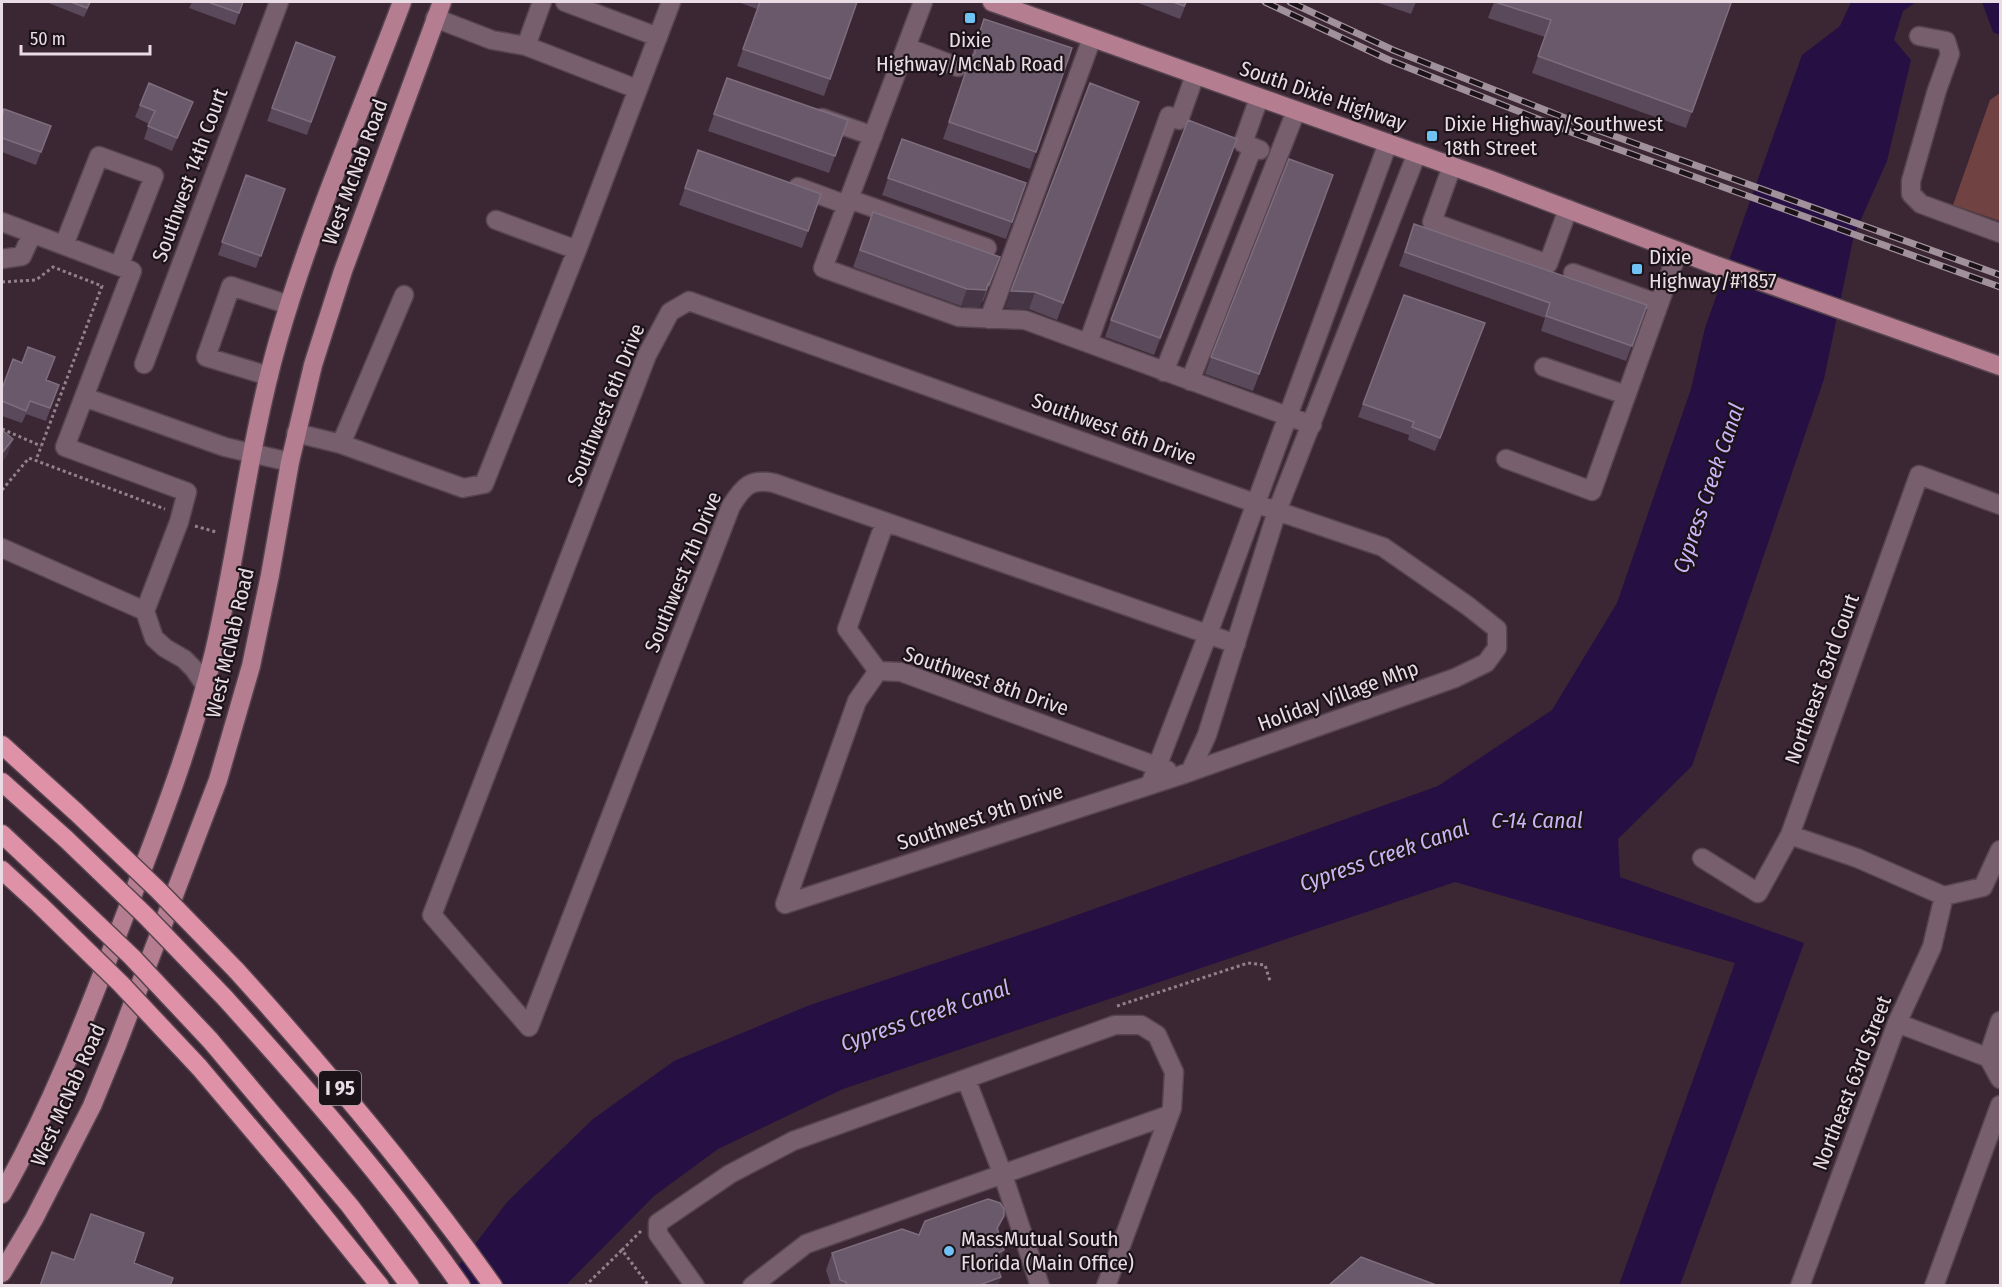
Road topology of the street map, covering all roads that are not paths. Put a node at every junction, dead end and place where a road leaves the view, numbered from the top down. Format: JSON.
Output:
{"nodes":[{"id":1,"x":279,"y":2,"type":"edge"},
{"id":2,"x":402,"y":2,"type":"edge"},
{"id":3,"x":542,"y":2,"type":"edge"},
{"id":4,"x":565,"y":2,"type":"edge"},
{"id":5,"x":671,"y":2,"type":"edge"},
{"id":6,"x":923,"y":2,"type":"edge"},
{"id":7,"x":992,"y":2,"type":"edge"},
{"id":8,"x":438,"y":10,"type":"edge"},
{"id":9,"x":1919,"y":36,"type":"dead end"},
{"id":10,"x":658,"y":37,"type":"junction"},
{"id":11,"x":1092,"y":38,"type":"junction"},
{"id":12,"x":526,"y":46,"type":"junction"},
{"id":13,"x":906,"y":47,"type":"junction"},
{"id":14,"x":958,"y":67,"type":"dead end"},
{"id":15,"x":1195,"y":75,"type":"junction"},
{"id":16,"x":637,"y":89,"type":"junction"},
{"id":17,"x":1259,"y":98,"type":"junction"},
{"id":18,"x":1296,"y":111,"type":"junction"},
{"id":19,"x":810,"y":113,"type":"edge"},
{"id":20,"x":873,"y":136,"type":"junction"},
{"id":21,"x":1388,"y":143,"type":"junction"},
{"id":22,"x":1253,"y":147,"type":"junction"},
{"id":23,"x":1417,"y":153,"type":"junction"},
{"id":24,"x":1278,"y":157,"type":"junction"},
{"id":25,"x":1452,"y":166,"type":"junction"},
{"id":26,"x":782,"y":182,"type":"edge"},
{"id":27,"x":848,"y":202,"type":"junction"},
{"id":28,"x":1568,"y":209,"type":"junction"},
{"id":29,"x":496,"y":220,"type":"dead end"},
{"id":30,"x":2,"y":222,"type":"edge"},
{"id":31,"x":1220,"y":230,"type":"junction"},
{"id":32,"x":2001,"y":233,"type":"edge"},
{"id":33,"x":32,"y":234,"type":"junction"},
{"id":34,"x":1245,"y":240,"type":"junction"},
{"id":35,"x":64,"y":245,"type":"junction"},
{"id":36,"x":987,"y":248,"type":"dead end"},
{"id":37,"x":577,"y":250,"type":"junction"},
{"id":38,"x":1678,"y":251,"type":"junction"},
{"id":39,"x":2,"y":259,"type":"edge"},
{"id":40,"x":119,"y":266,"type":"junction"},
{"id":41,"x":1573,"y":273,"type":"dead end"},
{"id":42,"x":404,"y":295,"type":"dead end"},
{"id":43,"x":1659,"y":304,"type":"junction"},
{"id":44,"x":289,"y":305,"type":"junction"},
{"id":45,"x":989,"y":319,"type":"junction"},
{"id":46,"x":1088,"y":343,"type":"junction"},
{"id":47,"x":144,"y":364,"type":"dead end"},
{"id":48,"x":2001,"y":366,"type":"edge"},
{"id":49,"x":1544,"y":367,"type":"dead end"},
{"id":50,"x":1164,"y":372,"type":"junction"},
{"id":51,"x":269,"y":376,"type":"junction"},
{"id":52,"x":1190,"y":381,"type":"junction"},
{"id":53,"x":1626,"y":395,"type":"junction"},
{"id":54,"x":84,"y":397,"type":"junction"},
{"id":55,"x":1287,"y":416,"type":"junction"},
{"id":56,"x":1312,"y":425,"type":"junction"},
{"id":57,"x":296,"y":433,"type":"junction"},
{"id":58,"x":341,"y":444,"type":"junction"},
{"id":59,"x":251,"y":454,"type":"junction"},
{"id":60,"x":1506,"y":459,"type":"dead end"},
{"id":61,"x":290,"y":462,"type":"junction"},
{"id":62,"x":1255,"y":503,"type":"junction"},
{"id":63,"x":2001,"y":505,"type":"edge"},
{"id":64,"x":1277,"y":511,"type":"junction"},
{"id":65,"x":885,"y":522,"type":"junction"},
{"id":66,"x":2,"y":548,"type":"edge"},
{"id":67,"x":145,"y":610,"type":"junction"},
{"id":68,"x":1208,"y":634,"type":"junction"},
{"id":69,"x":1236,"y":644,"type":"junction"},
{"id":70,"x":878,"y":671,"type":"junction"},
{"id":71,"x":205,"y":685,"type":"junction"},
{"id":72,"x":2,"y":745,"type":"edge"},
{"id":73,"x":1158,"y":766,"type":"junction"},
{"id":74,"x":1185,"y":773,"type":"junction"},
{"id":75,"x":2,"y":782,"type":"edge"},
{"id":76,"x":1150,"y":785,"type":"junction"},
{"id":77,"x":2,"y":834,"type":"edge"},
{"id":78,"x":1790,"y":835,"type":"junction"},
{"id":79,"x":1999,"y":853,"type":"edge"},
{"id":80,"x":1702,"y":858,"type":"dead end"},
{"id":81,"x":2,"y":870,"type":"edge"},
{"id":82,"x":1944,"y":896,"type":"junction"},
{"id":83,"x":785,"y":904,"type":"joint"},
{"id":84,"x":2001,"y":1021,"type":"edge"},
{"id":85,"x":1897,"y":1023,"type":"junction"},
{"id":86,"x":529,"y":1027,"type":"joint"},
{"id":87,"x":1994,"y":1059,"type":"edge"},
{"id":88,"x":966,"y":1079,"type":"junction"},
{"id":89,"x":2001,"y":1079,"type":"edge"},
{"id":90,"x":2001,"y":1105,"type":"edge"},
{"id":91,"x":1169,"y":1115,"type":"junction"},
{"id":92,"x":1004,"y":1175,"type":"junction"},
{"id":93,"x":2,"y":1194,"type":"edge"},
{"id":94,"x":2,"y":1273,"type":"edge"},
{"id":95,"x":380,"y":1286,"type":"edge"},
{"id":96,"x":410,"y":1286,"type":"edge"},
{"id":97,"x":461,"y":1286,"type":"edge"},
{"id":98,"x":493,"y":1286,"type":"edge"},
{"id":99,"x":695,"y":1286,"type":"edge"},
{"id":100,"x":752,"y":1286,"type":"edge"},
{"id":101,"x":1040,"y":1286,"type":"edge"},
{"id":102,"x":1106,"y":1286,"type":"edge"},
{"id":103,"x":1800,"y":1286,"type":"edge"},
{"id":104,"x":1935,"y":1286,"type":"edge"}],
"edges":[{"from":1,"to":47,"type":"street","name":"Southwest 14th Court"},
{"from":2,"to":44,"type":"main road","name":"West McNab Road"},
{"from":3,"to":12,"type":"street"},
{"from":4,"to":10,"type":"street"},
{"from":5,"to":10,"type":"street"},
{"from":6,"to":13,"type":"street"},
{"from":7,"to":11,"type":"main road","name":"South Dixie Highway"},
{"from":8,"to":12,"type":"street"},
{"from":8,"to":57,"type":"main road","name":"West McNab Road"},
{"from":9,"to":32,"type":"street"},
{"from":10,"to":16,"type":"street"},
{"from":11,"to":15,"type":"main road","name":"South Dixie Highway"},
{"from":11,"to":45,"type":"street"},
{"from":12,"to":16,"type":"street"},
{"from":13,"to":14,"type":"street"},
{"from":13,"to":20,"type":"street"},
{"from":15,"to":17,"type":"main road","name":"South Dixie Highway"},
{"from":15,"to":46,"type":"street"},
{"from":16,"to":37,"type":"street"},
{"from":17,"to":18,"type":"main road","name":"South Dixie Highway"},
{"from":17,"to":22,"type":"street"},
{"from":18,"to":21,"type":"main road","name":"South Dixie Highway"},
{"from":18,"to":24,"type":"street"},
{"from":19,"to":20,"type":"street"},
{"from":20,"to":27,"type":"street"},
{"from":21,"to":23,"type":"main road","name":"South Dixie Highway"},
{"from":21,"to":55,"type":"street"},
{"from":22,"to":24,"type":"street"},
{"from":22,"to":31,"type":"street"},
{"from":23,"to":25,"type":"main road","name":"South Dixie Highway"},
{"from":23,"to":56,"type":"street"},
{"from":24,"to":34,"type":"street"},
{"from":25,"to":28,"type":"main road","name":"South Dixie Highway"},
{"from":25,"to":28,"type":"street"},
{"from":26,"to":27,"type":"street"},
{"from":27,"to":36,"type":"street"},
{"from":27,"to":45,"type":"street"},
{"from":28,"to":38,"type":"main road","name":"South Dixie Highway"},
{"from":29,"to":37,"type":"street"},
{"from":30,"to":33,"type":"street"},
{"from":31,"to":34,"type":"street"},
{"from":31,"to":50,"type":"street"},
{"from":33,"to":35,"type":"street"},
{"from":33,"to":39,"type":"street"},
{"from":34,"to":52,"type":"street"},
{"from":35,"to":40,"type":"street"},
{"from":35,"to":40,"type":"street"},
{"from":37,"to":58,"type":"street"},
{"from":38,"to":43,"type":"street"},
{"from":38,"to":48,"type":"main road","name":"South Dixie Highway"},
{"from":40,"to":54,"type":"street"},
{"from":41,"to":43,"type":"street"},
{"from":42,"to":58,"type":"street"},
{"from":43,"to":53,"type":"street"},
{"from":44,"to":51,"type":"main road","name":"West McNab Road"},
{"from":44,"to":51,"type":"street"},
{"from":45,"to":46,"type":"street"},
{"from":46,"to":50,"type":"street"},
{"from":49,"to":53,"type":"street"},
{"from":50,"to":52,"type":"street"},
{"from":51,"to":59,"type":"main road","name":"West McNab Road"},
{"from":52,"to":55,"type":"street"},
{"from":53,"to":60,"type":"street"},
{"from":54,"to":59,"type":"street"},
{"from":54,"to":67,"type":"street"},
{"from":55,"to":56,"type":"street"},
{"from":55,"to":62,"type":"street"},
{"from":56,"to":64,"type":"street"},
{"from":57,"to":58,"type":"street"},
{"from":57,"to":61,"type":"main road","name":"West McNab Road"},
{"from":59,"to":61,"type":"street"},
{"from":59,"to":71,"type":"main road","name":"West McNab Road"},
{"from":61,"to":94,"type":"main road","name":"West McNab Road"},
{"from":62,"to":64,"type":"street","name":"Southwest 6th Drive"},
{"from":62,"to":68,"type":"street"},
{"from":62,"to":86,"type":"street","name":"Southwest 6th Drive"},
{"from":63,"to":78,"type":"street","name":"Northeast 63rd Court"},
{"from":64,"to":69,"type":"street"},
{"from":64,"to":74,"type":"street","name":"Holiday Village Mhp"},
{"from":65,"to":68,"type":"street","name":"Southwest 7th Drive"},
{"from":65,"to":70,"type":"street"},
{"from":65,"to":86,"type":"street","name":"Southwest 7th Drive"},
{"from":66,"to":67,"type":"street"},
{"from":67,"to":71,"type":"street"},
{"from":68,"to":69,"type":"street","name":"Southwest 7th Drive"},
{"from":68,"to":73,"type":"street"},
{"from":69,"to":74,"type":"street"},
{"from":70,"to":73,"type":"street","name":"Southwest 8th Drive"},
{"from":70,"to":83,"type":"street","name":"Southwest 8th Drive"},
{"from":71,"to":93,"type":"main road","name":"West McNab Road"},
{"from":72,"to":98,"type":"highway","number":"I 95","bridge":true},
{"from":73,"to":74,"type":"street","name":"Southwest 8th Drive"},
{"from":73,"to":76,"type":"street"},
{"from":74,"to":76,"type":"street","name":"Southwest 9th Drive"},
{"from":75,"to":97,"type":"highway","bridge":true},
{"from":76,"to":83,"type":"street","name":"Southwest 9th Drive"},
{"from":77,"to":96,"type":"highway","bridge":true},
{"from":78,"to":80,"type":"street","name":"Northeast 63rd Court"},
{"from":78,"to":82,"type":"street"},
{"from":79,"to":82,"type":"street"},
{"from":81,"to":95,"type":"highway","bridge":true},
{"from":82,"to":85,"type":"street","name":"Northeast 63rd Street"},
{"from":84,"to":87,"type":"street"},
{"from":85,"to":87,"type":"street"},
{"from":85,"to":103,"type":"street","name":"Northeast 63rd Street"},
{"from":87,"to":89,"type":"street"},
{"from":88,"to":91,"type":"street"},
{"from":88,"to":92,"type":"street"},
{"from":88,"to":99,"type":"street"},
{"from":90,"to":104,"type":"street"},
{"from":91,"to":92,"type":"street"},
{"from":91,"to":102,"type":"street"},
{"from":92,"to":100,"type":"street"},
{"from":92,"to":101,"type":"street"}]}
